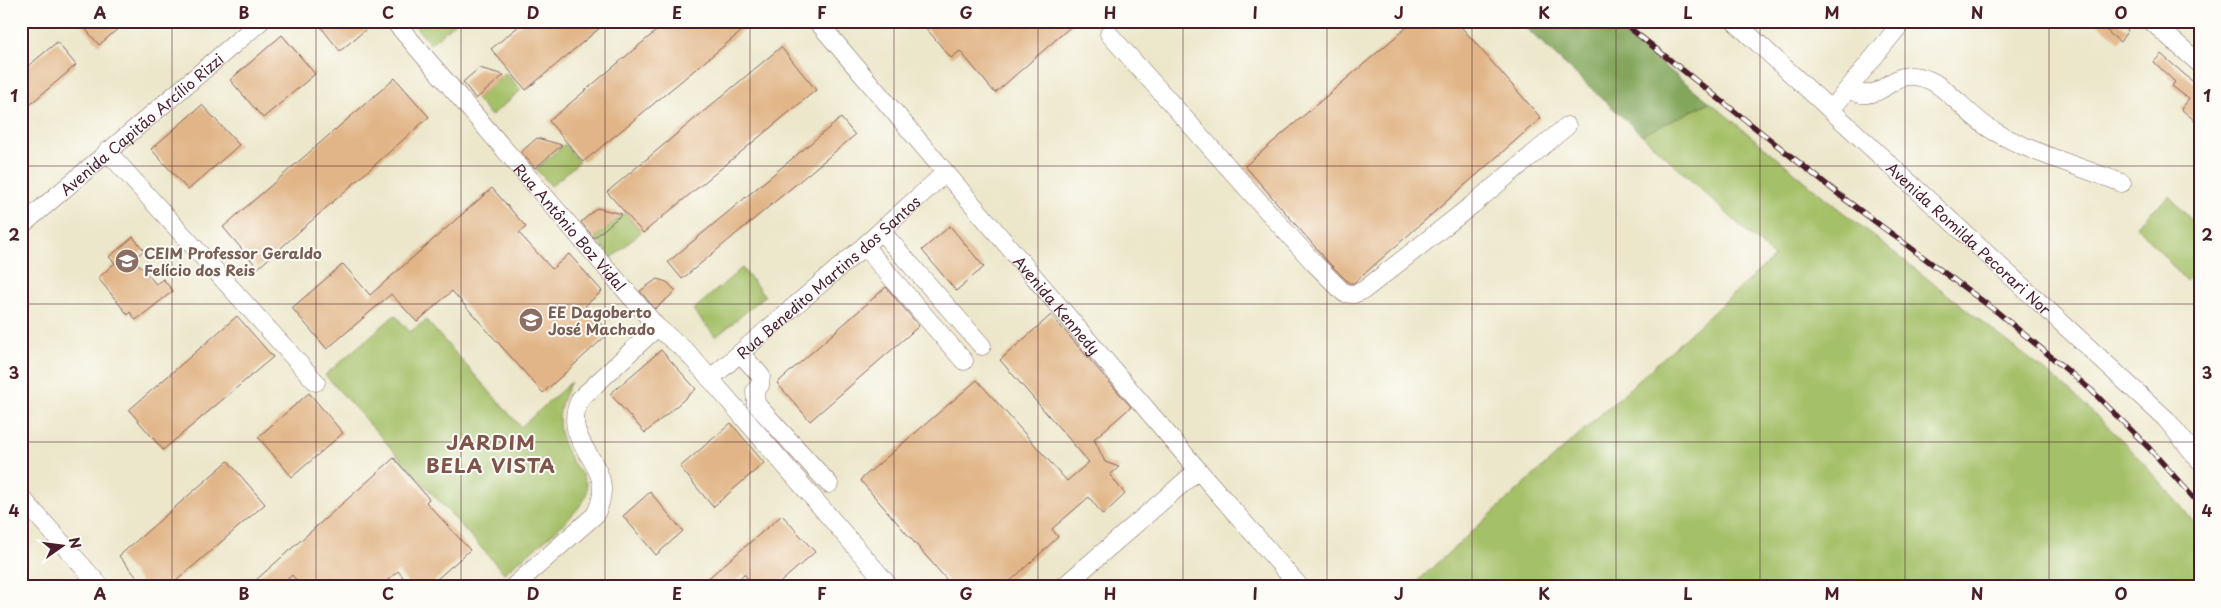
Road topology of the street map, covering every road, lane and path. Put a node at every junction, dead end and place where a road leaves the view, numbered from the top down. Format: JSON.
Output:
{"nodes":[{"id":1,"x":261,"y":21,"type":"edge"},
{"id":2,"x":394,"y":21,"type":"edge"},
{"id":3,"x":817,"y":21,"type":"edge"},
{"id":4,"x":1734,"y":21,"type":"edge"},
{"id":5,"x":1903,"y":21,"type":"edge"},
{"id":6,"x":2152,"y":21,"type":"edge"},
{"id":7,"x":1109,"y":34,"type":"dead end"},
{"id":8,"x":2200,"y":64,"type":"edge"},
{"id":9,"x":1848,"y":88,"type":"junction"},
{"id":10,"x":1831,"y":110,"type":"junction"},
{"id":11,"x":1567,"y":126,"type":"dead end"},
{"id":12,"x":108,"y":152,"type":"junction"},
{"id":13,"x":944,"y":173,"type":"junction"},
{"id":14,"x":2122,"y":183,"type":"dead end"},
{"id":15,"x":21,"y":226,"type":"edge"},
{"id":16,"x":881,"y":231,"type":"junction"},
{"id":17,"x":864,"y":246,"type":"junction"},
{"id":18,"x":657,"y":327,"type":"junction"},
{"id":19,"x":982,"y":346,"type":"dead end"},
{"id":20,"x":740,"y":353,"type":"junction"},
{"id":21,"x":964,"y":362,"type":"dead end"},
{"id":22,"x":710,"y":379,"type":"junction"},
{"id":23,"x":316,"y":382,"type":"dead end"},
{"id":24,"x":2200,"y":461,"type":"edge"},
{"id":25,"x":1198,"y":470,"type":"junction"},
{"id":26,"x":829,"y":484,"type":"dead end"},
{"id":27,"x":21,"y":497,"type":"edge"},
{"id":28,"x":1292,"y":584,"type":"edge"},
{"id":29,"x":102,"y":587,"type":"edge"},
{"id":30,"x":513,"y":587,"type":"edge"},
{"id":31,"x":890,"y":587,"type":"edge"},
{"id":32,"x":1063,"y":587,"type":"edge"}],
"edges":[{"from":1,"to":12,"type":"street","name":"Avenida Capitão Arcílio Rizzi"},
{"from":2,"to":18,"type":"street","name":"Rua Antônio Boz Vidal"},
{"from":3,"to":13,"type":"street","name":"Avenida Kennedy"},
{"from":4,"to":10,"type":"street","name":"Avenida Romilda Pecorari Nor"},
{"from":5,"to":9,"type":"street"},
{"from":6,"to":8,"type":"street"},
{"from":7,"to":11,"type":"street"},
{"from":9,"to":10,"type":"street"},
{"from":9,"to":14,"type":"street"},
{"from":10,"to":24,"type":"street","name":"Avenida Romilda Pecorari Nor"},
{"from":12,"to":15,"type":"street","name":"Avenida Capitão Arcílio Rizzi"},
{"from":12,"to":23,"type":"street"},
{"from":13,"to":16,"type":"street","name":"Rua Benedito Martins dos Santos"},
{"from":13,"to":25,"type":"street","name":"Avenida Kennedy"},
{"from":16,"to":17,"type":"street","name":"Rua Benedito Martins dos Santos"},
{"from":16,"to":19,"type":"street"},
{"from":17,"to":20,"type":"street","name":"Rua Benedito Martins dos Santos"},
{"from":17,"to":21,"type":"street"},
{"from":18,"to":22,"type":"street","name":"Rua Antônio Boz Vidal"},
{"from":18,"to":30,"type":"street"},
{"from":20,"to":22,"type":"street","name":"Rua Benedito Martins dos Santos"},
{"from":20,"to":26,"type":"street"},
{"from":22,"to":31,"type":"street","name":"Rua Antônio Boz Vidal"},
{"from":25,"to":28,"type":"street","name":"Avenida Kennedy"},
{"from":25,"to":32,"type":"street"},
{"from":27,"to":29,"type":"street"}]}
